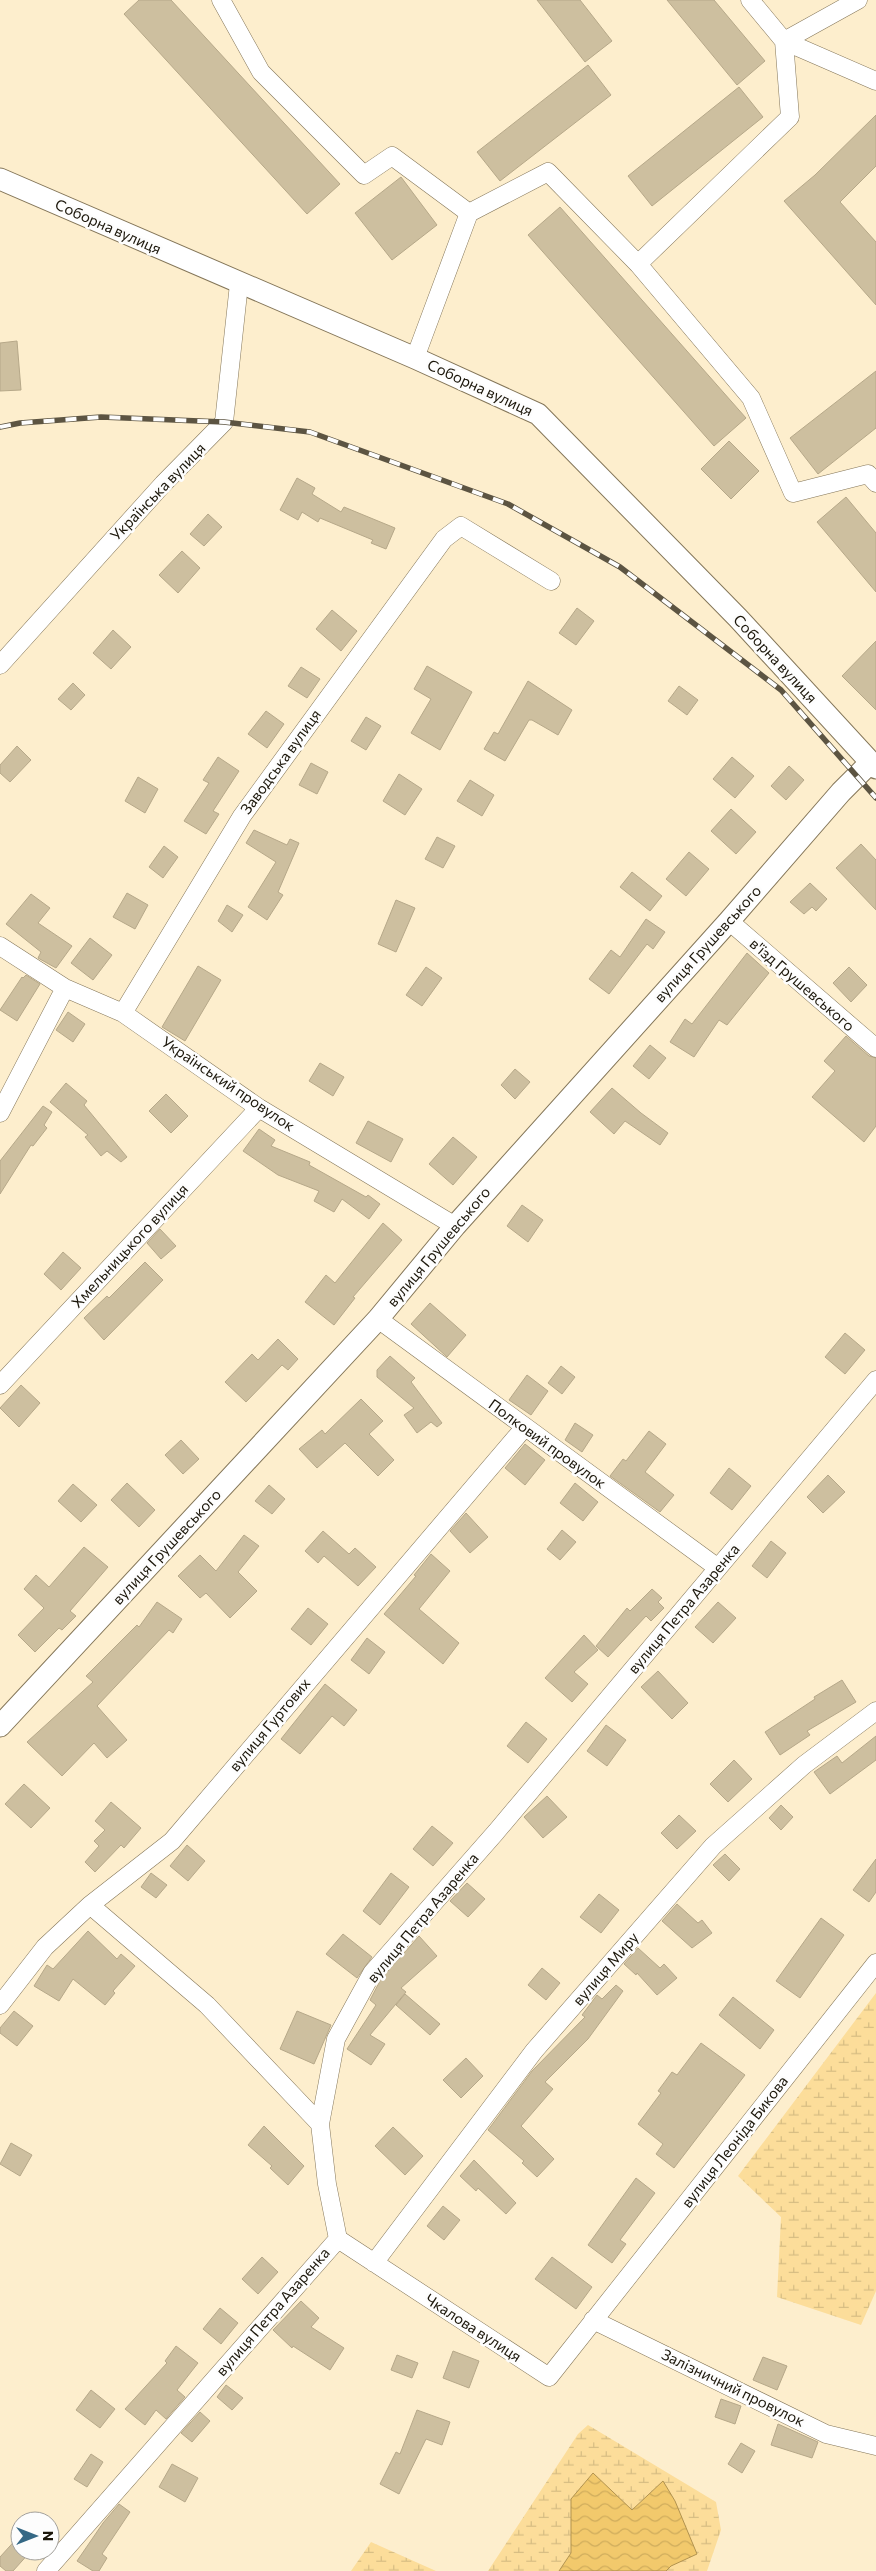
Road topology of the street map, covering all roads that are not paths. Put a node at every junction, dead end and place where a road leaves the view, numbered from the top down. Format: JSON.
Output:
{"nodes":[{"id":1,"x":221,"y":0,"type":"edge"},
{"id":2,"x":750,"y":0,"type":"edge"},
{"id":3,"x":858,"y":0,"type":"edge"},
{"id":4,"x":784,"y":41,"type":"junction"},
{"id":5,"x":876,"y":81,"type":"edge"},
{"id":6,"x":0,"y":179,"type":"edge"},
{"id":7,"x":469,"y":213,"type":"junction"},
{"id":8,"x":638,"y":264,"type":"junction"},
{"id":9,"x":239,"y":284,"type":"junction"},
{"id":10,"x":415,"y":358,"type":"junction"},
{"id":11,"x":876,"y":483,"type":"edge"},
{"id":12,"x":551,"y":580,"type":"dead end"},
{"id":13,"x":0,"y":665,"type":"edge"},
{"id":14,"x":874,"y":765,"type":"edge"},
{"id":15,"x":729,"y":921,"type":"junction"},
{"id":16,"x":0,"y":946,"type":"edge"},
{"id":17,"x":65,"y":988,"type":"junction"},
{"id":18,"x":123,"y":1013,"type":"junction"},
{"id":19,"x":876,"y":1048,"type":"edge"},
{"id":20,"x":259,"y":1108,"type":"junction"},
{"id":21,"x":0,"y":1113,"type":"edge"},
{"id":22,"x":455,"y":1226,"type":"junction"},
{"id":23,"x":378,"y":1319,"type":"junction"},
{"id":24,"x":876,"y":1380,"type":"edge"},
{"id":25,"x":0,"y":1385,"type":"edge"},
{"id":26,"x":524,"y":1428,"type":"junction"},
{"id":27,"x":718,"y":1568,"type":"junction"},
{"id":28,"x":876,"y":1711,"type":"edge"},
{"id":29,"x":0,"y":1726,"type":"edge"},
{"id":30,"x":90,"y":1905,"type":"junction"},
{"id":31,"x":876,"y":1963,"type":"edge"},
{"id":32,"x":0,"y":2004,"type":"edge"},
{"id":33,"x":320,"y":2124,"type":"junction"},
{"id":34,"x":338,"y":2238,"type":"junction"},
{"id":35,"x":374,"y":2262,"type":"junction"},
{"id":36,"x":594,"y":2320,"type":"junction"},
{"id":37,"x":876,"y":2446,"type":"edge"},
{"id":38,"x":46,"y":2571,"type":"edge"}],
"edges":[{"from":1,"to":7,"type":"street"},
{"from":2,"to":4,"type":"street"},
{"from":3,"to":4,"type":"street"},
{"from":4,"to":5,"type":"street"},
{"from":4,"to":8,"type":"street"},
{"from":6,"to":9,"type":"street","name":"Соборна вулиця"},
{"from":7,"to":8,"type":"street"},
{"from":7,"to":10,"type":"street"},
{"from":8,"to":11,"type":"street"},
{"from":9,"to":10,"type":"street","name":"Соборна вулиця"},
{"from":9,"to":13,"type":"street","name":"Українська вулиця"},
{"from":10,"to":14,"type":"street","name":"Соборна вулиця"},
{"from":12,"to":18,"type":"street","name":"Заводська вулиця"},
{"from":14,"to":15,"type":"street","name":"вулиця Грушевського"},
{"from":15,"to":19,"type":"street","name":"в'їзд Грушевського"},
{"from":15,"to":22,"type":"street","name":"вулиця Грушевського"},
{"from":16,"to":17,"type":"street","name":"Український провулок"},
{"from":17,"to":18,"type":"street","name":"Український провулок"},
{"from":17,"to":21,"type":"street"},
{"from":18,"to":20,"type":"street","name":"Український провулок"},
{"from":20,"to":22,"type":"street","name":"Український провулок"},
{"from":20,"to":25,"type":"street","name":"Хмельницького вулиця"},
{"from":22,"to":23,"type":"street","name":"вулиця Грушевського"},
{"from":23,"to":26,"type":"street","name":"Полковий провулок"},
{"from":23,"to":29,"type":"street","name":"вулиця Грушевського"},
{"from":24,"to":27,"type":"street","name":"вулиця Петра Азаренка"},
{"from":26,"to":27,"type":"street","name":"Полковий провулок"},
{"from":26,"to":30,"type":"street","name":"вулиця Гуртових"},
{"from":27,"to":33,"type":"street","name":"вулиця Петра Азаренка"},
{"from":28,"to":35,"type":"street","name":"вулиця Миру"},
{"from":30,"to":32,"type":"street","name":"вулиця Гуртових"},
{"from":30,"to":33,"type":"street"},
{"from":31,"to":36,"type":"street","name":"вулиця Леоніда Бикова"},
{"from":33,"to":34,"type":"street","name":"вулиця Петра Азаренка"},
{"from":34,"to":35,"type":"street","name":"Чкалова вулиця"},
{"from":34,"to":38,"type":"street","name":"вулиця Петра Азаренка"},
{"from":35,"to":36,"type":"street","name":"Чкалова вулиця"},
{"from":36,"to":37,"type":"street","name":"Залізничний провулок"}]}
